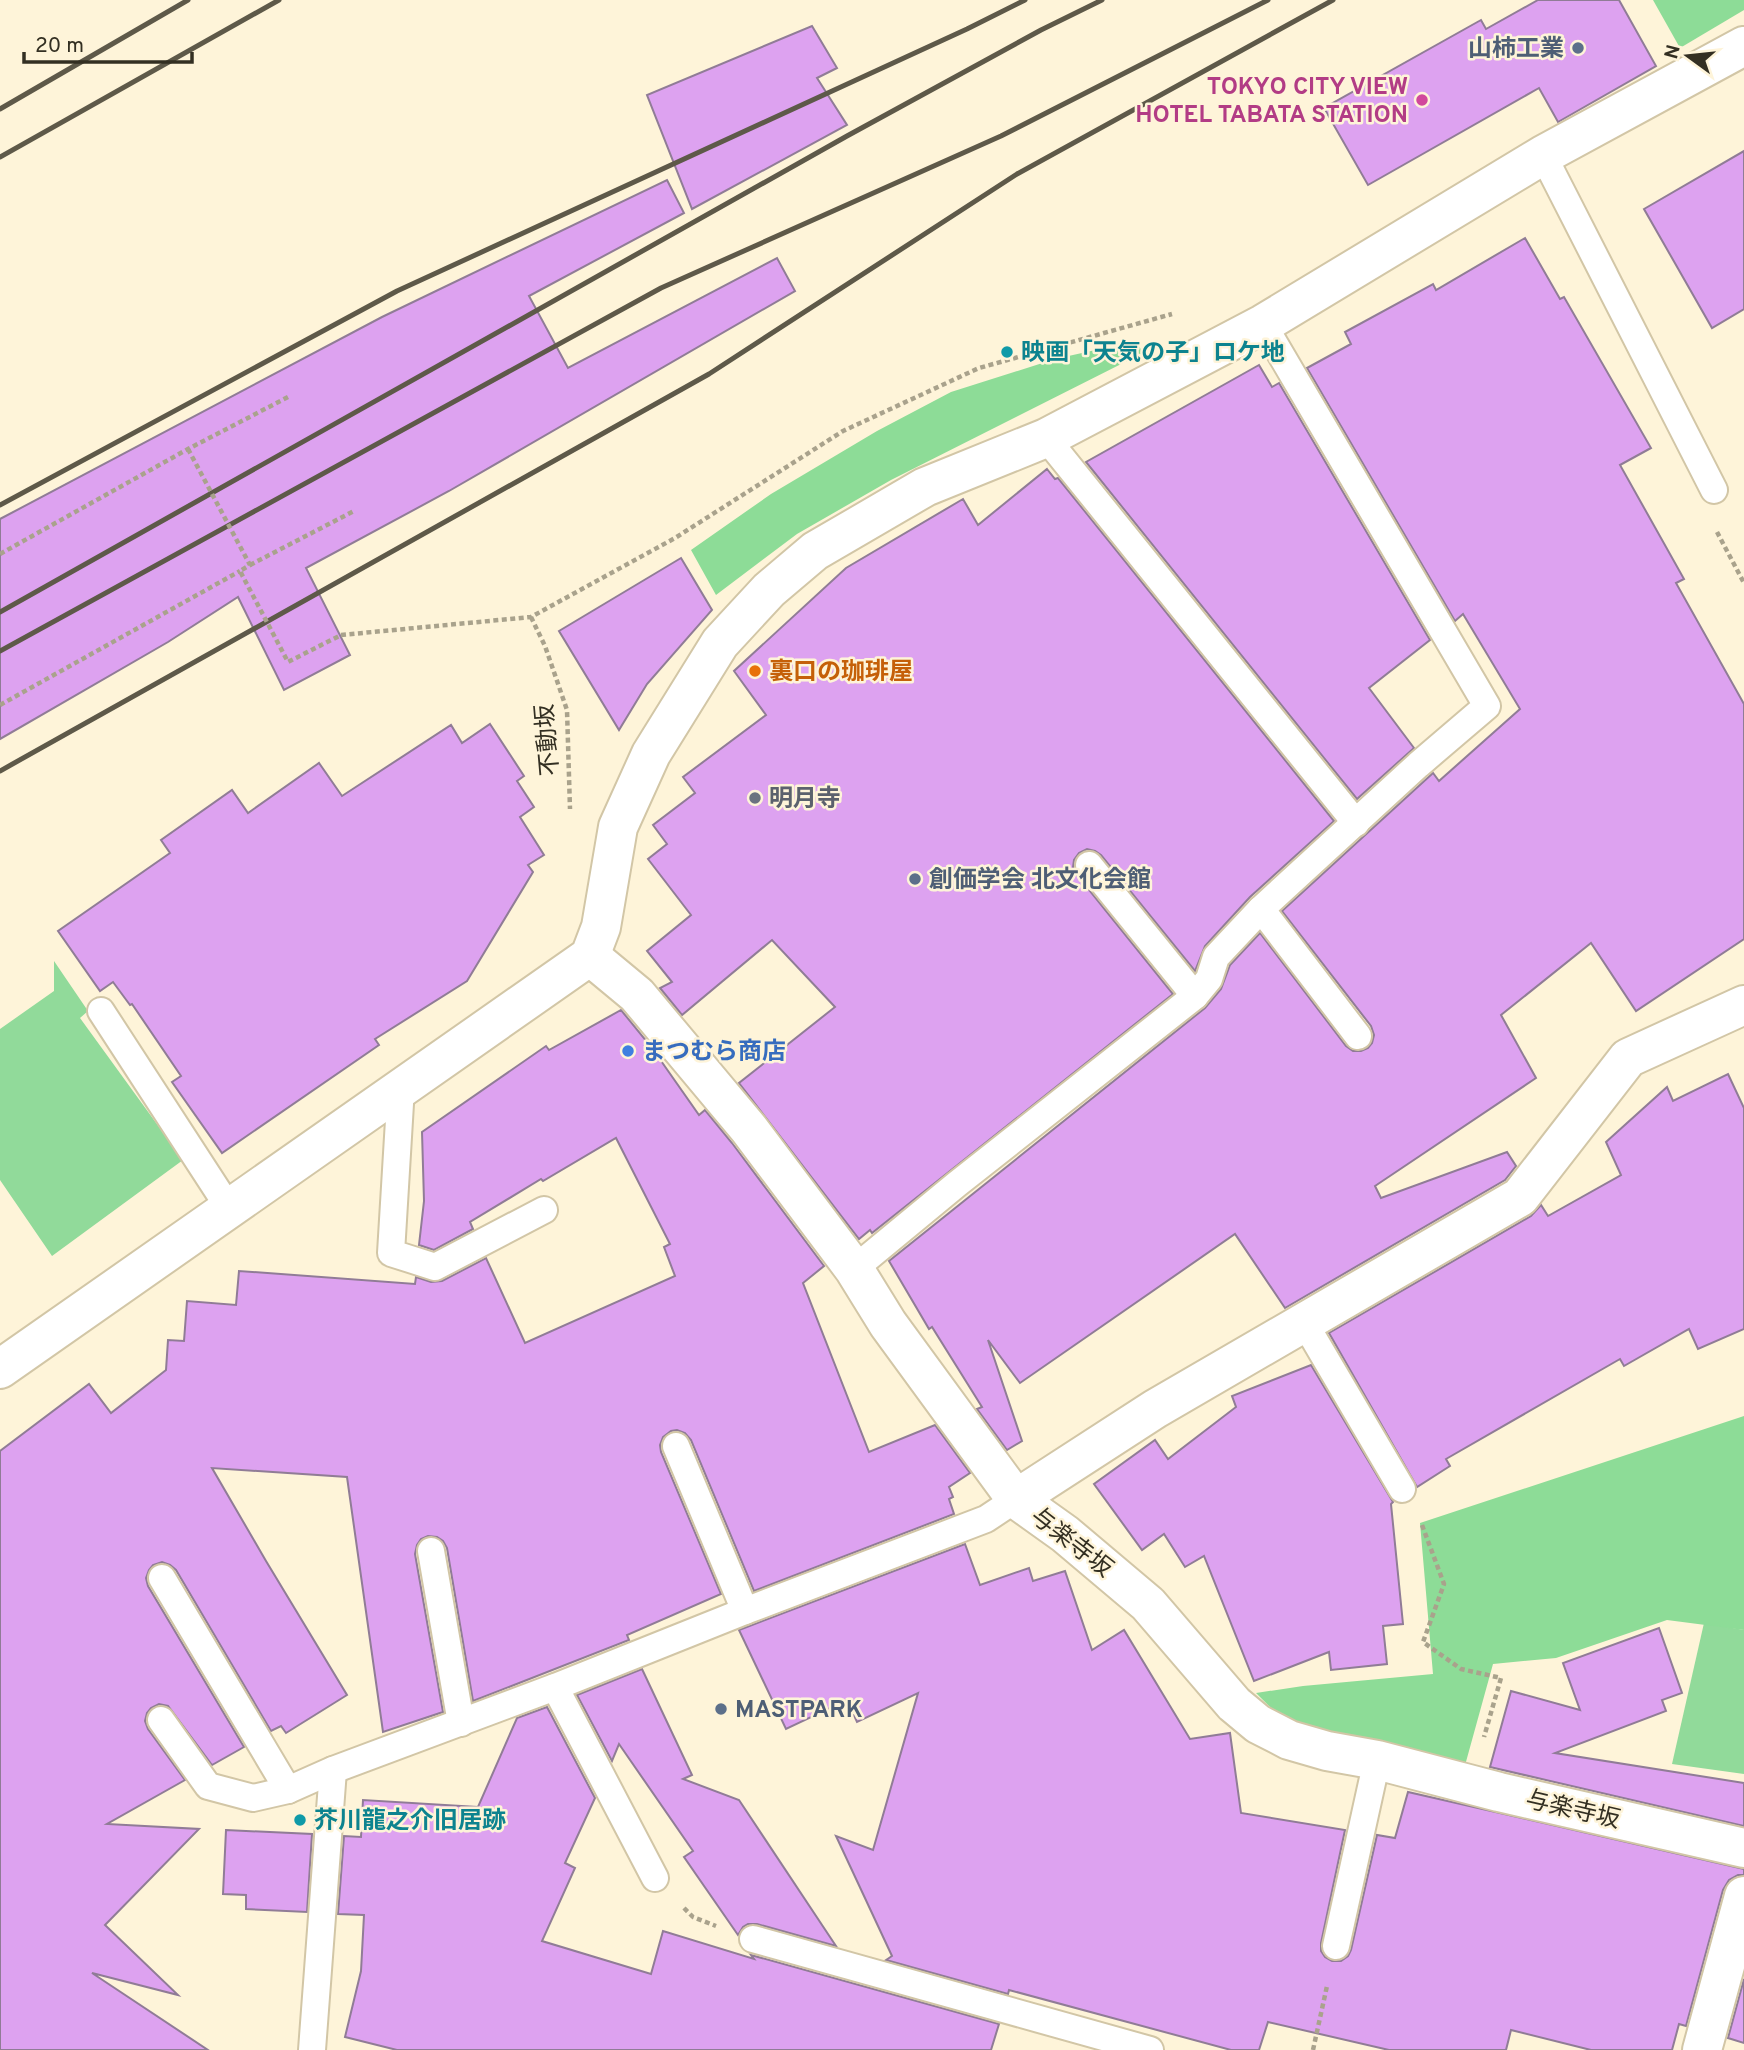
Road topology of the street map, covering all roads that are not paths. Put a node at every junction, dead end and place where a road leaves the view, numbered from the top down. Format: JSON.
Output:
{"nodes":[{"id":1,"x":1744,"y":46,"type":"edge"},
{"id":2,"x":1543,"y":155,"type":"junction"},
{"id":3,"x":1263,"y":324,"type":"junction"},
{"id":4,"x":1045,"y":438,"type":"junction"},
{"id":5,"x":1714,"y":490,"type":"road end"},
{"id":6,"x":1356,"y":823,"type":"junction"},
{"id":7,"x":1089,"y":865,"type":"dead end"},
{"id":8,"x":1261,"y":909,"type":"junction"},
{"id":9,"x":590,"y":956,"type":"junction"},
{"id":10,"x":1195,"y":996,"type":"junction"},
{"id":11,"x":1744,"y":1005,"type":"edge"},
{"id":12,"x":102,"y":1011,"type":"dead end"},
{"id":13,"x":1358,"y":1036,"type":"dead end"},
{"id":14,"x":401,"y":1087,"type":"junction"},
{"id":15,"x":229,"y":1209,"type":"junction"},
{"id":16,"x":544,"y":1210,"type":"dead end"},
{"id":17,"x":854,"y":1269,"type":"junction"},
{"id":18,"x":1304,"y":1322,"type":"junction"},
{"id":19,"x":0,"y":1369,"type":"edge"},
{"id":20,"x":676,"y":1446,"type":"dead end"},
{"id":21,"x":1402,"y":1489,"type":"dead end"},
{"id":22,"x":1016,"y":1499,"type":"junction"},
{"id":23,"x":431,"y":1551,"type":"dead end"},
{"id":24,"x":162,"y":1578,"type":"dead end"},
{"id":25,"x":745,"y":1611,"type":"junction"},
{"id":26,"x":555,"y":1687,"type":"junction"},
{"id":27,"x":161,"y":1720,"type":"dead end"},
{"id":28,"x":461,"y":1723,"type":"junction"},
{"id":29,"x":1377,"y":1760,"type":"junction"},
{"id":30,"x":333,"y":1770,"type":"junction"},
{"id":31,"x":288,"y":1790,"type":"junction"},
{"id":32,"x":1744,"y":1848,"type":"edge"},
{"id":33,"x":655,"y":1878,"type":"road end"},
{"id":34,"x":1744,"y":1896,"type":"edge"},
{"id":35,"x":753,"y":1939,"type":"road end"},
{"id":36,"x":1336,"y":1946,"type":"road end"},
{"id":37,"x":312,"y":2050,"type":"edge"},
{"id":38,"x":1150,"y":2050,"type":"edge"},
{"id":39,"x":1702,"y":2050,"type":"edge"}],
"edges":[{"from":1,"to":2,"type":"street"},
{"from":2,"to":3,"type":"street"},
{"from":2,"to":5,"type":"lane"},
{"from":3,"to":4,"type":"street"},
{"from":3,"to":6,"type":"lane"},
{"from":4,"to":6,"type":"lane"},
{"from":4,"to":9,"type":"street"},
{"from":6,"to":8,"type":"lane"},
{"from":7,"to":10,"type":"lane"},
{"from":8,"to":10,"type":"lane"},
{"from":8,"to":13,"type":"lane"},
{"from":9,"to":14,"type":"street"},
{"from":9,"to":17,"type":"street","name":"与楽寺坂"},
{"from":10,"to":17,"type":"lane"},
{"from":11,"to":18,"type":"street"},
{"from":12,"to":15,"type":"lane"},
{"from":14,"to":15,"type":"street"},
{"from":14,"to":16,"type":"lane"},
{"from":15,"to":19,"type":"street"},
{"from":17,"to":22,"type":"street","name":"与楽寺坂"},
{"from":18,"to":21,"type":"lane"},
{"from":18,"to":22,"type":"street"},
{"from":20,"to":25,"type":"lane"},
{"from":22,"to":25,"type":"lane"},
{"from":22,"to":29,"type":"street","name":"与楽寺坂"},
{"from":23,"to":28,"type":"lane"},
{"from":24,"to":31,"type":"lane"},
{"from":25,"to":26,"type":"lane"},
{"from":26,"to":28,"type":"lane"},
{"from":26,"to":33,"type":"lane"},
{"from":27,"to":31,"type":"lane"},
{"from":28,"to":30,"type":"lane"},
{"from":29,"to":32,"type":"street","name":"与楽寺坂"},
{"from":29,"to":36,"type":"lane"},
{"from":30,"to":31,"type":"lane"},
{"from":30,"to":37,"type":"lane"},
{"from":34,"to":39,"type":"street"},
{"from":35,"to":38,"type":"lane"}]}
